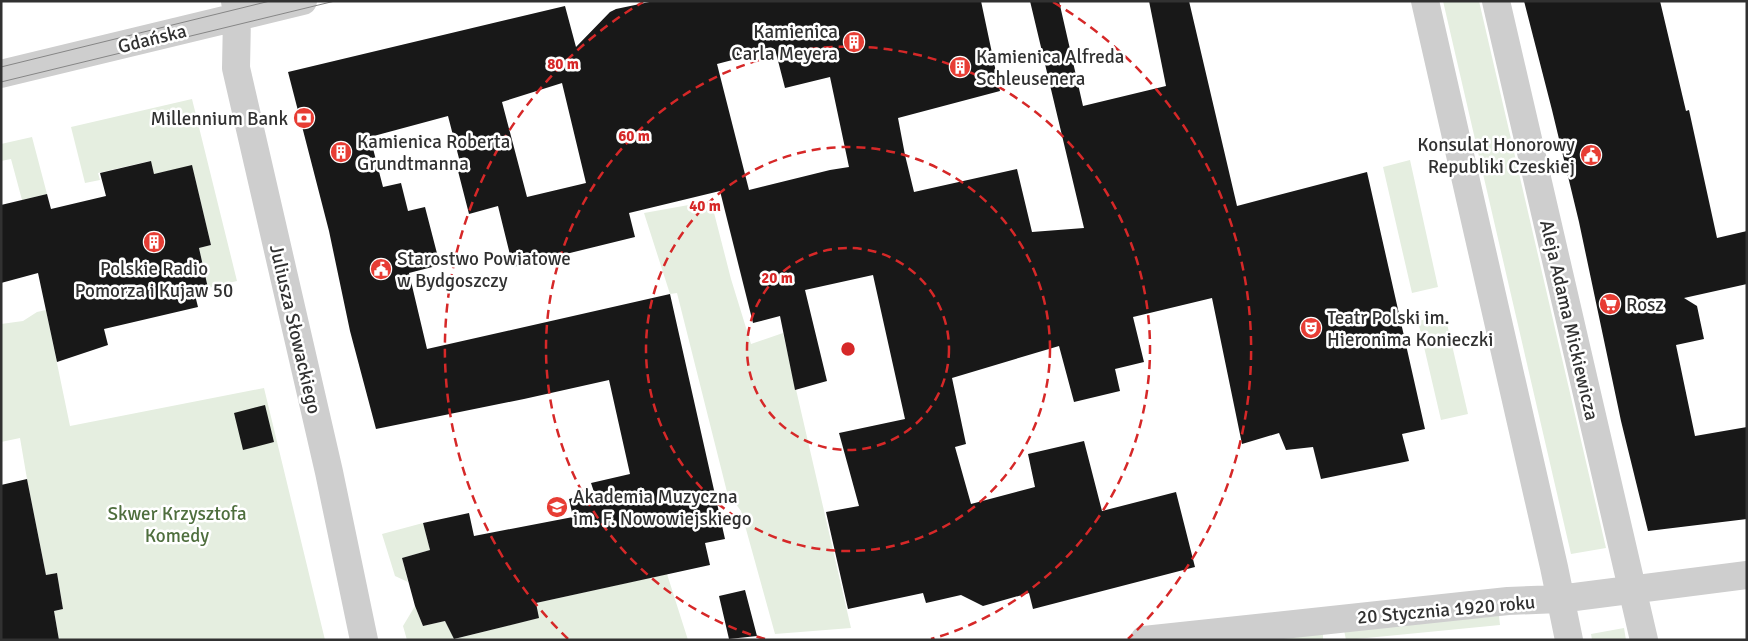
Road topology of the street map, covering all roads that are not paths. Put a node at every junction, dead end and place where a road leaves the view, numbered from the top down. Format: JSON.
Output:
{"nodes":[{"id":1,"x":303,"y":1,"type":"edge"},
{"id":2,"x":1425,"y":1,"type":"edge"},
{"id":3,"x":1496,"y":1,"type":"edge"},
{"id":4,"x":236,"y":9,"type":"edge"},
{"id":5,"x":1,"y":74,"type":"edge"},
{"id":6,"x":1747,"y":575,"type":"edge"},
{"id":7,"x":1632,"y":590,"type":"junction"},
{"id":8,"x":1559,"y":599,"type":"junction"},
{"id":9,"x":364,"y":640,"type":"edge"},
{"id":10,"x":1144,"y":640,"type":"edge"},
{"id":11,"x":1568,"y":640,"type":"edge"},
{"id":12,"x":1644,"y":640,"type":"edge"}],
"edges":[{"from":1,"to":4,"type":"street","name":"Gdańska"},
{"from":2,"to":8,"type":"street"},
{"from":3,"to":7,"type":"street","name":"Aleja Adama Mickiewicza"},
{"from":4,"to":5,"type":"street","name":"Gdańska"},
{"from":4,"to":9,"type":"street","name":"Juliusza Słowackiego"},
{"from":6,"to":7,"type":"street","name":"20 Stycznia 1920 roku"},
{"from":7,"to":8,"type":"street","name":"20 Stycznia 1920 roku"},
{"from":7,"to":12,"type":"street","name":"Aleja Adama Mickiewicza"},
{"from":8,"to":10,"type":"street","name":"20 Stycznia 1920 roku"},
{"from":8,"to":11,"type":"street"}]}
